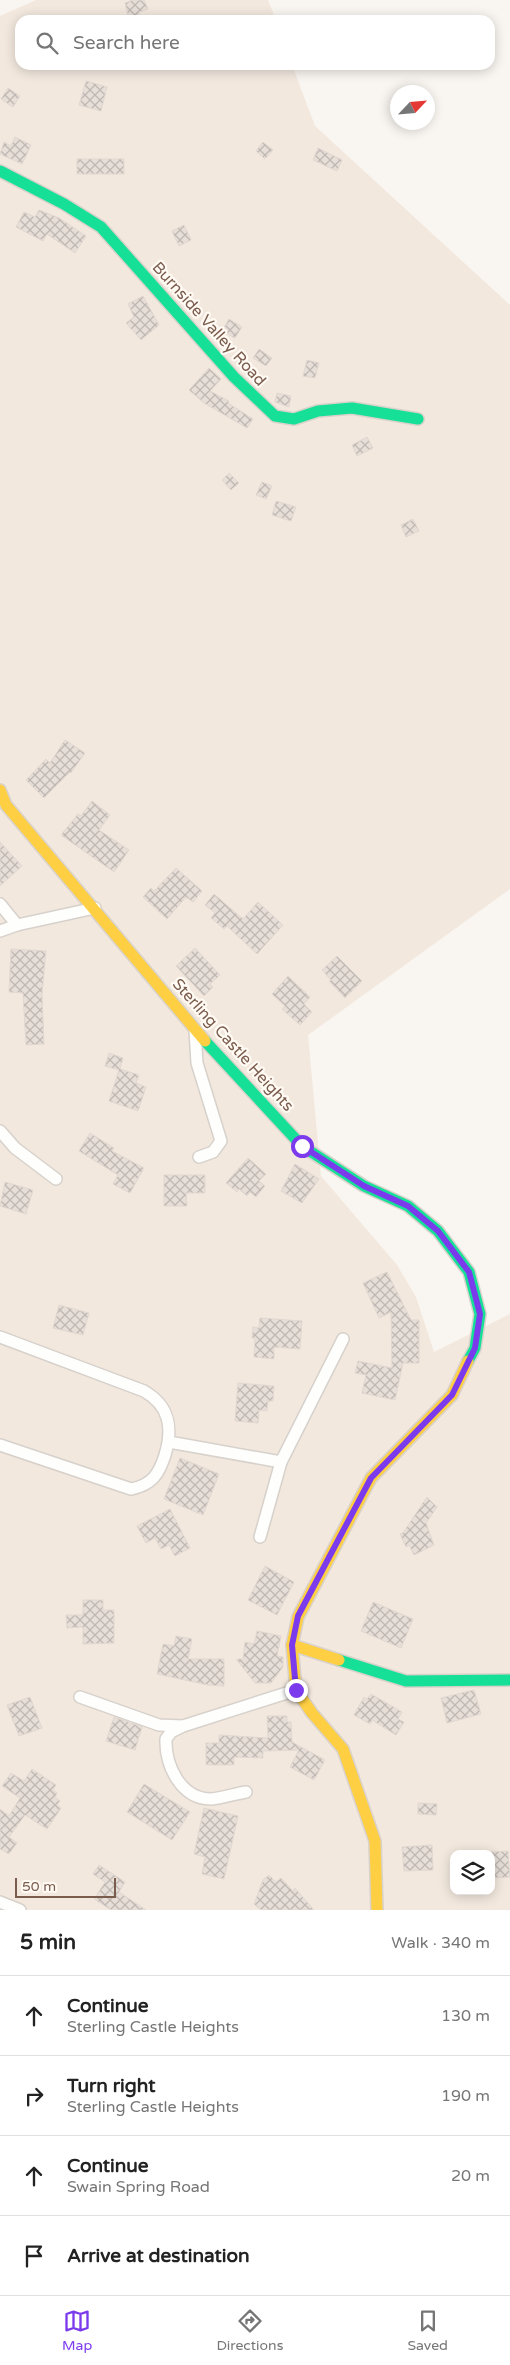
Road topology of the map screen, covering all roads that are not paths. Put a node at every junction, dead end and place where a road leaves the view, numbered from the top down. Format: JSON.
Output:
{"nodes":[{"id":1,"x":0,"y":171,"type":"edge"},
{"id":2,"x":418,"y":419,"type":"dead end"},
{"id":3,"x":0,"y":790,"type":"edge"},
{"id":4,"x":0,"y":904,"type":"edge"},
{"id":5,"x":95,"y":908,"type":"junction"},
{"id":6,"x":16,"y":925,"type":"junction"},
{"id":7,"x":0,"y":931,"type":"edge"},
{"id":8,"x":195,"y":1030,"type":"junction"},
{"id":9,"x":0,"y":1131,"type":"edge"},
{"id":10,"x":199,"y":1158,"type":"dead end"},
{"id":11,"x":56,"y":1179,"type":"dead end"},
{"id":12,"x":0,"y":1337,"type":"edge"},
{"id":13,"x":343,"y":1339,"type":"dead end"},
{"id":14,"x":169,"y":1442,"type":"junction"},
{"id":15,"x":0,"y":1445,"type":"edge"},
{"id":16,"x":281,"y":1462,"type":"junction"},
{"id":17,"x":260,"y":1537,"type":"dead end"},
{"id":18,"x":292,"y":1645,"type":"junction"},
{"id":19,"x":510,"y":1680,"type":"edge"},
{"id":20,"x":296,"y":1690,"type":"junction"},
{"id":21,"x":80,"y":1697,"type":"dead end"},
{"id":22,"x":183,"y":1726,"type":"junction"},
{"id":23,"x":246,"y":1792,"type":"dead end"},
{"id":24,"x":0,"y":1902,"type":"edge"},
{"id":25,"x":20,"y":1910,"type":"edge"},
{"id":26,"x":377,"y":1910,"type":"edge"}],
"edges":[{"from":1,"to":2,"type":"street","name":"Burnside Valley Road"},
{"from":3,"to":5,"type":"street","name":"Sterling Castle Heights"},
{"from":4,"to":6,"type":"street"},
{"from":5,"to":6,"type":"street"},
{"from":5,"to":8,"type":"street","name":"Sterling Castle Heights"},
{"from":6,"to":7,"type":"street"},
{"from":8,"to":10,"type":"street"},
{"from":8,"to":18,"type":"street","name":"Sterling Castle Heights"},
{"from":9,"to":11,"type":"street"},
{"from":12,"to":14,"type":"street"},
{"from":13,"to":16,"type":"street"},
{"from":14,"to":15,"type":"street"},
{"from":14,"to":16,"type":"street"},
{"from":16,"to":17,"type":"street"},
{"from":18,"to":19,"type":"street"},
{"from":18,"to":20,"type":"street","name":"Sterling Castle Heights"},
{"from":20,"to":22,"type":"street"},
{"from":20,"to":26,"type":"street"},
{"from":21,"to":22,"type":"street"},
{"from":22,"to":23,"type":"street"},
{"from":24,"to":25,"type":"street"}]}
